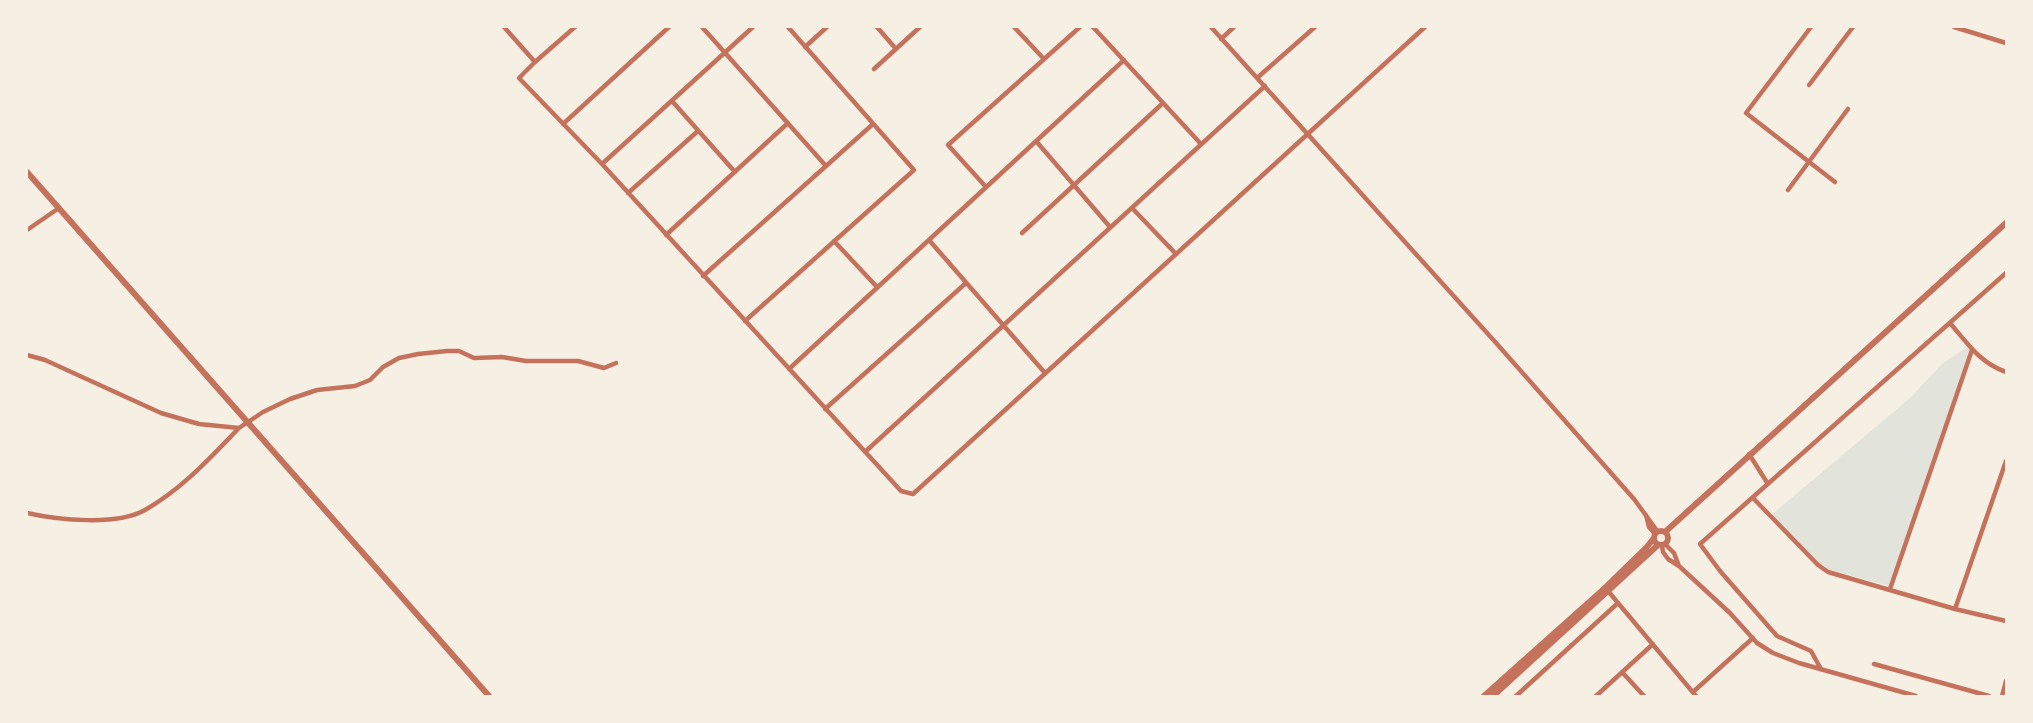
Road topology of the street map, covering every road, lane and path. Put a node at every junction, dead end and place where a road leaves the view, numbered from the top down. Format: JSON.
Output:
{"nodes":[{"id":1,"x":504,"y":27,"type":"edge"},
{"id":2,"x":575,"y":27,"type":"edge"},
{"id":3,"x":669,"y":27,"type":"edge"},
{"id":4,"x":702,"y":27,"type":"edge"},
{"id":5,"x":753,"y":27,"type":"edge"},
{"id":6,"x":788,"y":27,"type":"edge"},
{"id":7,"x":827,"y":27,"type":"edge"},
{"id":8,"x":877,"y":27,"type":"edge"},
{"id":9,"x":920,"y":27,"type":"edge"},
{"id":10,"x":1014,"y":27,"type":"edge"},
{"id":11,"x":1080,"y":27,"type":"edge"},
{"id":12,"x":1093,"y":27,"type":"edge"},
{"id":13,"x":1211,"y":27,"type":"edge"},
{"id":14,"x":1234,"y":27,"type":"edge"},
{"id":15,"x":1315,"y":27,"type":"edge"},
{"id":16,"x":1425,"y":27,"type":"edge"},
{"id":17,"x":1810,"y":27,"type":"edge"},
{"id":18,"x":1853,"y":27,"type":"edge"},
{"id":19,"x":1954,"y":27,"type":"edge"},
{"id":20,"x":1221,"y":39,"type":"junction"},
{"id":21,"x":2006,"y":42,"type":"edge"},
{"id":22,"x":806,"y":47,"type":"junction"},
{"id":23,"x":896,"y":49,"type":"junction"},
{"id":24,"x":725,"y":52,"type":"junction"},
{"id":25,"x":1044,"y":59,"type":"junction"},
{"id":26,"x":1124,"y":60,"type":"junction"},
{"id":27,"x":535,"y":62,"type":"junction"},
{"id":28,"x":874,"y":69,"type":"dead end"},
{"id":29,"x":1257,"y":78,"type":"junction"},
{"id":30,"x":1809,"y":85,"type":"dead end"},
{"id":31,"x":1265,"y":86,"type":"junction"},
{"id":32,"x":672,"y":101,"type":"junction"},
{"id":33,"x":1163,"y":103,"type":"junction"},
{"id":34,"x":1848,"y":109,"type":"dead end"},
{"id":35,"x":788,"y":123,"type":"junction"},
{"id":36,"x":563,"y":124,"type":"junction"},
{"id":37,"x":873,"y":124,"type":"junction"},
{"id":38,"x":698,"y":131,"type":"junction"},
{"id":39,"x":1307,"y":132,"type":"junction"},
{"id":40,"x":1036,"y":141,"type":"junction"},
{"id":41,"x":1201,"y":144,"type":"junction"},
{"id":42,"x":1810,"y":161,"type":"junction"},
{"id":43,"x":602,"y":164,"type":"junction"},
{"id":44,"x":826,"y":166,"type":"junction"},
{"id":45,"x":27,"y":172,"type":"edge"},
{"id":46,"x":735,"y":172,"type":"junction"},
{"id":47,"x":1836,"y":182,"type":"dead end"},
{"id":48,"x":1074,"y":185,"type":"junction"},
{"id":49,"x":986,"y":187,"type":"junction"},
{"id":50,"x":1788,"y":190,"type":"dead end"},
{"id":51,"x":628,"y":193,"type":"junction"},
{"id":52,"x":60,"y":208,"type":"junction"},
{"id":53,"x":1132,"y":208,"type":"junction"},
{"id":54,"x":2006,"y":223,"type":"edge"},
{"id":55,"x":1110,"y":227,"type":"junction"},
{"id":56,"x":27,"y":231,"type":"edge"},
{"id":57,"x":1022,"y":233,"type":"dead end"},
{"id":58,"x":666,"y":235,"type":"junction"},
{"id":59,"x":928,"y":240,"type":"junction"},
{"id":60,"x":834,"y":241,"type":"junction"},
{"id":61,"x":1176,"y":254,"type":"junction"},
{"id":62,"x":2006,"y":273,"type":"edge"},
{"id":63,"x":703,"y":276,"type":"junction"},
{"id":64,"x":966,"y":283,"type":"junction"},
{"id":65,"x":877,"y":287,"type":"junction"},
{"id":66,"x":745,"y":321,"type":"junction"},
{"id":67,"x":1950,"y":323,"type":"junction"},
{"id":68,"x":1003,"y":326,"type":"junction"},
{"id":69,"x":1972,"y":350,"type":"junction"},
{"id":70,"x":27,"y":355,"type":"edge"},
{"id":71,"x":616,"y":363,"type":"dead end"},
{"id":72,"x":789,"y":369,"type":"junction"},
{"id":73,"x":2006,"y":372,"type":"edge"},
{"id":74,"x":1045,"y":374,"type":"junction"},
{"id":75,"x":825,"y":409,"type":"junction"},
{"id":76,"x":249,"y":422,"type":"junction"},
{"id":77,"x":239,"y":428,"type":"junction"},
{"id":78,"x":865,"y":452,"type":"junction"},
{"id":79,"x":1749,"y":454,"type":"junction"},
{"id":80,"x":2006,"y":461,"type":"edge"},
{"id":81,"x":1768,"y":484,"type":"junction"},
{"id":82,"x":1753,"y":498,"type":"junction"},
{"id":83,"x":27,"y":513,"type":"edge"},
{"id":84,"x":1660,"y":535,"type":"junction"},
{"id":85,"x":1662,"y":545,"type":"junction"},
{"id":86,"x":1890,"y":589,"type":"junction"},
{"id":87,"x":1608,"y":591,"type":"junction"},
{"id":88,"x":1618,"y":603,"type":"junction"},
{"id":89,"x":1955,"y":609,"type":"junction"},
{"id":90,"x":2006,"y":621,"type":"edge"},
{"id":91,"x":1753,"y":638,"type":"junction"},
{"id":92,"x":1653,"y":644,"type":"junction"},
{"id":93,"x":1874,"y":664,"type":"dead end"},
{"id":94,"x":1821,"y":669,"type":"junction"},
{"id":95,"x":1622,"y":672,"type":"junction"},
{"id":96,"x":2006,"y":681,"type":"edge"},
{"id":97,"x":1889,"y":688,"type":"junction"},
{"id":98,"x":1694,"y":694,"type":"edge"},
{"id":99,"x":489,"y":696,"type":"edge"},
{"id":100,"x":1484,"y":696,"type":"edge"},
{"id":101,"x":1493,"y":696,"type":"edge"},
{"id":102,"x":1516,"y":696,"type":"edge"},
{"id":103,"x":1596,"y":696,"type":"edge"},
{"id":104,"x":1644,"y":696,"type":"edge"},
{"id":105,"x":1886,"y":696,"type":"edge"},
{"id":106,"x":1916,"y":696,"type":"edge"},
{"id":107,"x":1989,"y":696,"type":"edge"},
{"id":108,"x":2002,"y":696,"type":"edge"}],
"edges":[{"from":1,"to":27,"type":"street"},
{"from":2,"to":27,"type":"street"},
{"from":3,"to":36,"type":"street"},
{"from":4,"to":24,"type":"street"},
{"from":5,"to":24,"type":"street"},
{"from":6,"to":22,"type":"street"},
{"from":7,"to":22,"type":"street"},
{"from":8,"to":23,"type":"street"},
{"from":9,"to":23,"type":"street"},
{"from":10,"to":25,"type":"street"},
{"from":11,"to":25,"type":"street"},
{"from":12,"to":26,"type":"street"},
{"from":13,"to":20,"type":"street"},
{"from":14,"to":20,"type":"street"},
{"from":15,"to":29,"type":"street"},
{"from":16,"to":39,"type":"street"},
{"from":17,"to":42,"type":"street"},
{"from":18,"to":30,"type":"street"},
{"from":19,"to":21,"type":"street"},
{"from":20,"to":29,"type":"street"},
{"from":22,"to":37,"type":"street"},
{"from":23,"to":28,"type":"street"},
{"from":24,"to":32,"type":"street"},
{"from":24,"to":35,"type":"street"},
{"from":25,"to":49,"type":"street"},
{"from":26,"to":33,"type":"street"},
{"from":26,"to":40,"type":"street"},
{"from":27,"to":36,"type":"street"},
{"from":29,"to":31,"type":"street"},
{"from":31,"to":39,"type":"street"},
{"from":31,"to":41,"type":"street"},
{"from":32,"to":38,"type":"street"},
{"from":32,"to":43,"type":"street"},
{"from":33,"to":41,"type":"street"},
{"from":33,"to":48,"type":"street"},
{"from":34,"to":42,"type":"street"},
{"from":35,"to":44,"type":"street"},
{"from":35,"to":46,"type":"street"},
{"from":36,"to":43,"type":"street"},
{"from":37,"to":44,"type":"street"},
{"from":37,"to":60,"type":"street"},
{"from":38,"to":46,"type":"street"},
{"from":38,"to":51,"type":"street"},
{"from":39,"to":61,"type":"street"},
{"from":39,"to":84,"type":"street"},
{"from":40,"to":48,"type":"street"},
{"from":40,"to":49,"type":"street"},
{"from":41,"to":53,"type":"street"},
{"from":42,"to":47,"type":"street"},
{"from":42,"to":50,"type":"street"},
{"from":43,"to":51,"type":"street"},
{"from":44,"to":63,"type":"street"},
{"from":45,"to":52,"type":"street"},
{"from":46,"to":58,"type":"street"},
{"from":48,"to":55,"type":"street"},
{"from":48,"to":57,"type":"street"},
{"from":49,"to":59,"type":"street"},
{"from":51,"to":58,"type":"street"},
{"from":52,"to":56,"type":"street"},
{"from":52,"to":76,"type":"street"},
{"from":53,"to":55,"type":"street"},
{"from":53,"to":61,"type":"street"},
{"from":54,"to":79,"type":"street"},
{"from":55,"to":68,"type":"street"},
{"from":58,"to":63,"type":"street"},
{"from":59,"to":64,"type":"street"},
{"from":59,"to":65,"type":"street"},
{"from":60,"to":65,"type":"street"},
{"from":60,"to":66,"type":"street"},
{"from":61,"to":74,"type":"street"},
{"from":62,"to":67,"type":"street"},
{"from":63,"to":66,"type":"street"},
{"from":64,"to":68,"type":"street"},
{"from":64,"to":75,"type":"street"},
{"from":65,"to":72,"type":"street"},
{"from":66,"to":72,"type":"street"},
{"from":67,"to":69,"type":"street"},
{"from":67,"to":81,"type":"street"},
{"from":68,"to":74,"type":"street"},
{"from":68,"to":78,"type":"street"},
{"from":69,"to":73,"type":"street"},
{"from":69,"to":86,"type":"street"},
{"from":70,"to":77,"type":"street"},
{"from":71,"to":76,"type":"street"},
{"from":72,"to":75,"type":"street"},
{"from":74,"to":78,"type":"street"},
{"from":75,"to":78,"type":"street"},
{"from":76,"to":77,"type":"street"},
{"from":76,"to":99,"type":"street"},
{"from":77,"to":83,"type":"street"},
{"from":79,"to":81,"type":"street"},
{"from":79,"to":84,"type":"street"},
{"from":80,"to":89,"type":"street"},
{"from":81,"to":82,"type":"street"},
{"from":82,"to":86,"type":"street"},
{"from":82,"to":94,"type":"street"},
{"from":84,"to":85,"type":"street"},
{"from":84,"to":85,"type":"street"},
{"from":84,"to":100,"type":"street"},
{"from":85,"to":87,"type":"street"},
{"from":85,"to":91,"type":"street"},
{"from":86,"to":89,"type":"street"},
{"from":87,"to":88,"type":"street"},
{"from":87,"to":101,"type":"street"},
{"from":88,"to":92,"type":"street"},
{"from":88,"to":102,"type":"street"},
{"from":89,"to":90,"type":"street"},
{"from":91,"to":94,"type":"street"},
{"from":91,"to":98,"type":"street"},
{"from":92,"to":95,"type":"street"},
{"from":92,"to":98,"type":"street"},
{"from":93,"to":107,"type":"street"},
{"from":94,"to":97,"type":"street"},
{"from":95,"to":103,"type":"street"},
{"from":95,"to":104,"type":"street"},
{"from":96,"to":108,"type":"street"},
{"from":97,"to":105,"type":"street"},
{"from":97,"to":106,"type":"street"}]}
